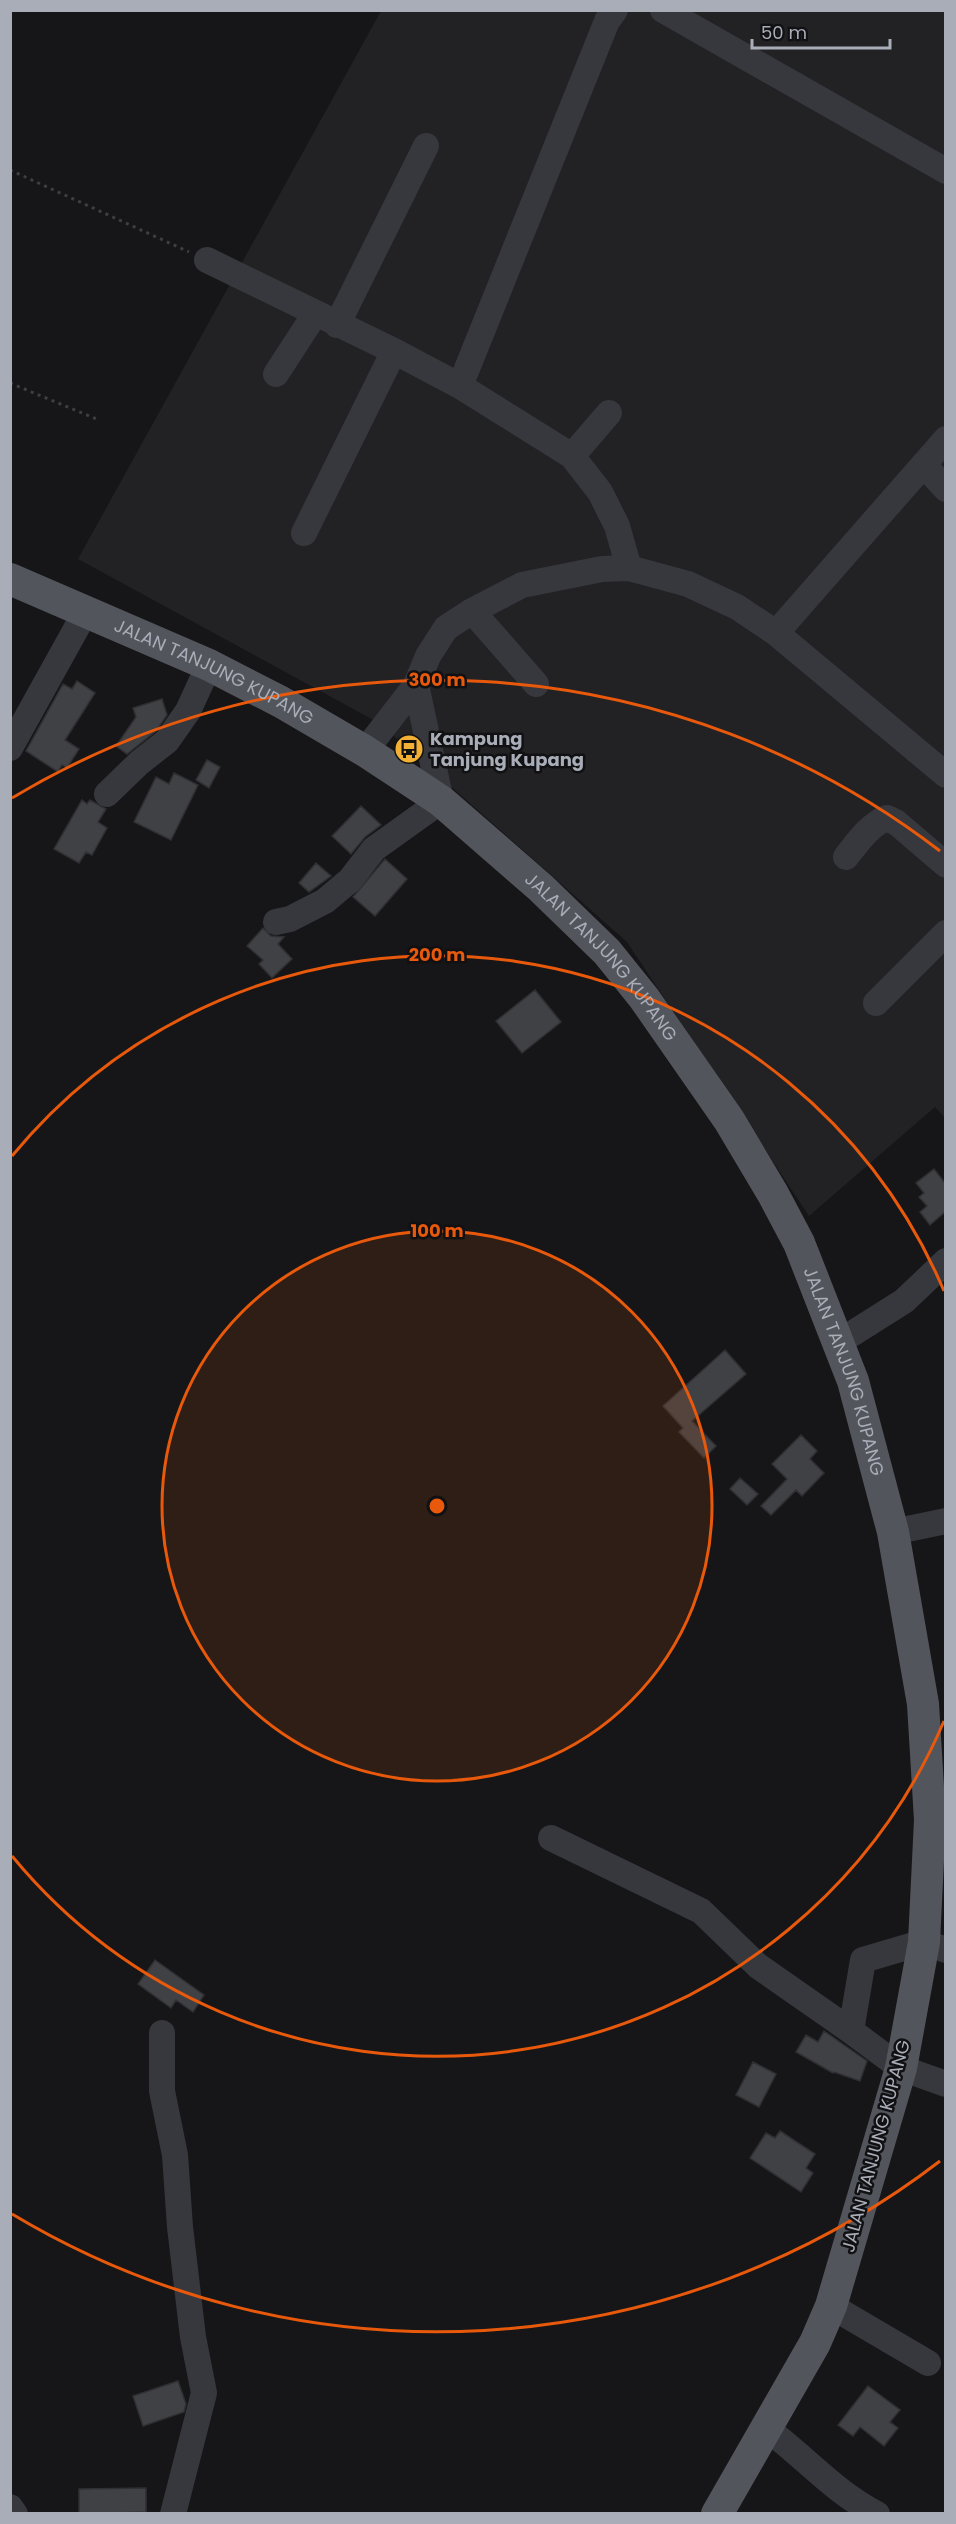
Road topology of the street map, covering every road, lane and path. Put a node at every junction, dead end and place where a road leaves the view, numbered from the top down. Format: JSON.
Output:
{"nodes":[{"id":1,"x":615,"y":10,"type":"edge"},
{"id":2,"x":663,"y":10,"type":"edge"},
{"id":3,"x":426,"y":146,"type":"dead end"},
{"id":4,"x":10,"y":170,"type":"edge"},
{"id":5,"x":945,"y":171,"type":"edge"},
{"id":6,"x":207,"y":260,"type":"joint"},
{"id":7,"x":326,"y":320,"type":"junction"},
{"id":8,"x":394,"y":351,"type":"junction"},
{"id":9,"x":276,"y":374,"type":"dead end"},
{"id":10,"x":10,"y":383,"type":"edge"},
{"id":11,"x":460,"y":386,"type":"junction"},
{"id":12,"x":609,"y":413,"type":"dead end"},
{"id":13,"x":99,"y":420,"type":"dead end"},
{"id":14,"x":945,"y":439,"type":"edge"},
{"id":15,"x":572,"y":456,"type":"junction"},
{"id":16,"x":924,"y":465,"type":"junction"},
{"id":17,"x":945,"y":489,"type":"edge"},
{"id":18,"x":304,"y":533,"type":"dead end"},
{"id":19,"x":630,"y":568,"type":"junction"},
{"id":20,"x":10,"y":579,"type":"edge"},
{"id":21,"x":86,"y":611,"type":"junction"},
{"id":22,"x":472,"y":611,"type":"junction"},
{"id":23,"x":776,"y":633,"type":"junction"},
{"id":24,"x":209,"y":665,"type":"junction"},
{"id":25,"x":536,"y":684,"type":"dead end"},
{"id":26,"x":416,"y":685,"type":"junction"},
{"id":27,"x":10,"y":747,"type":"edge"},
{"id":28,"x":365,"y":751,"type":"junction"},
{"id":29,"x":945,"y":775,"type":"edge"},
{"id":30,"x":107,"y":794,"type":"dead end"},
{"id":31,"x":441,"y":801,"type":"junction"},
{"id":32,"x":846,"y":857,"type":"dead end"},
{"id":33,"x":945,"y":865,"type":"edge"},
{"id":34,"x":276,"y":922,"type":"dead end"},
{"id":35,"x":945,"y":935,"type":"edge"},
{"id":36,"x":876,"y":1003,"type":"dead end"},
{"id":37,"x":945,"y":1261,"type":"edge"},
{"id":38,"x":839,"y":1342,"type":"junction"},
{"id":39,"x":945,"y":1521,"type":"edge"},
{"id":40,"x":893,"y":1532,"type":"junction"},
{"id":41,"x":551,"y":1838,"type":"dead end"},
{"id":42,"x":935,"y":1946,"type":"edge"},
{"id":43,"x":851,"y":2031,"type":"junction"},
{"id":44,"x":162,"y":2033,"type":"dead end"},
{"id":45,"x":901,"y":2068,"type":"junction"},
{"id":46,"x":945,"y":2084,"type":"edge"},
{"id":47,"x":831,"y":2306,"type":"junction"},
{"id":48,"x":928,"y":2363,"type":"dead end"},
{"id":49,"x":767,"y":2429,"type":"junction"},
{"id":50,"x":10,"y":2507,"type":"edge"},
{"id":51,"x":15,"y":2514,"type":"edge"},
{"id":52,"x":173,"y":2514,"type":"edge"},
{"id":53,"x":717,"y":2514,"type":"edge"},
{"id":54,"x":877,"y":2514,"type":"edge"}],
"edges":[{"from":1,"to":11,"type":"street"},
{"from":2,"to":5,"type":"street"},
{"from":3,"to":7,"type":"street"},
{"from":4,"to":6,"type":"path"},
{"from":6,"to":7,"type":"street"},
{"from":7,"to":8,"type":"street"},
{"from":7,"to":9,"type":"street"},
{"from":8,"to":11,"type":"street"},
{"from":8,"to":18,"type":"street"},
{"from":10,"to":13,"type":"path"},
{"from":11,"to":15,"type":"street"},
{"from":12,"to":15,"type":"street"},
{"from":14,"to":16,"type":"street"},
{"from":15,"to":19,"type":"street"},
{"from":16,"to":17,"type":"street"},
{"from":16,"to":23,"type":"street"},
{"from":19,"to":22,"type":"street"},
{"from":19,"to":23,"type":"street"},
{"from":20,"to":21,"type":"main road","name":"JALAN TANJUNG KUPANG"},
{"from":21,"to":24,"type":"main road","name":"JALAN TANJUNG KUPANG"},
{"from":21,"to":27,"type":"street"},
{"from":22,"to":25,"type":"street"},
{"from":22,"to":26,"type":"street"},
{"from":23,"to":29,"type":"street"},
{"from":24,"to":28,"type":"main road","name":"JALAN TANJUNG KUPANG"},
{"from":24,"to":30,"type":"street"},
{"from":26,"to":28,"type":"street"},
{"from":26,"to":31,"type":"street"},
{"from":28,"to":31,"type":"main road","name":"JALAN TANJUNG KUPANG"},
{"from":31,"to":34,"type":"street"},
{"from":31,"to":38,"type":"main road","name":"JALAN TANJUNG KUPANG"},
{"from":32,"to":33,"type":"street"},
{"from":35,"to":36,"type":"street"},
{"from":37,"to":38,"type":"street"},
{"from":38,"to":40,"type":"main road","name":"JALAN TANJUNG KUPANG"},
{"from":39,"to":40,"type":"street"},
{"from":40,"to":42,"type":"main road","name":"JALAN TANJUNG KUPANG"},
{"from":41,"to":43,"type":"street"},
{"from":42,"to":43,"type":"street"},
{"from":42,"to":45,"type":"main road","name":"JALAN TANJUNG KUPANG"},
{"from":43,"to":45,"type":"street"},
{"from":44,"to":52,"type":"street"},
{"from":45,"to":46,"type":"street"},
{"from":45,"to":47,"type":"main road","name":"JALAN TANJUNG KUPANG"},
{"from":47,"to":48,"type":"street"},
{"from":47,"to":49,"type":"main road","name":"JALAN TANJUNG KUPANG"},
{"from":49,"to":53,"type":"main road","name":"JALAN TANJUNG KUPANG"},
{"from":49,"to":54,"type":"street"},
{"from":50,"to":51,"type":"street"}]}
